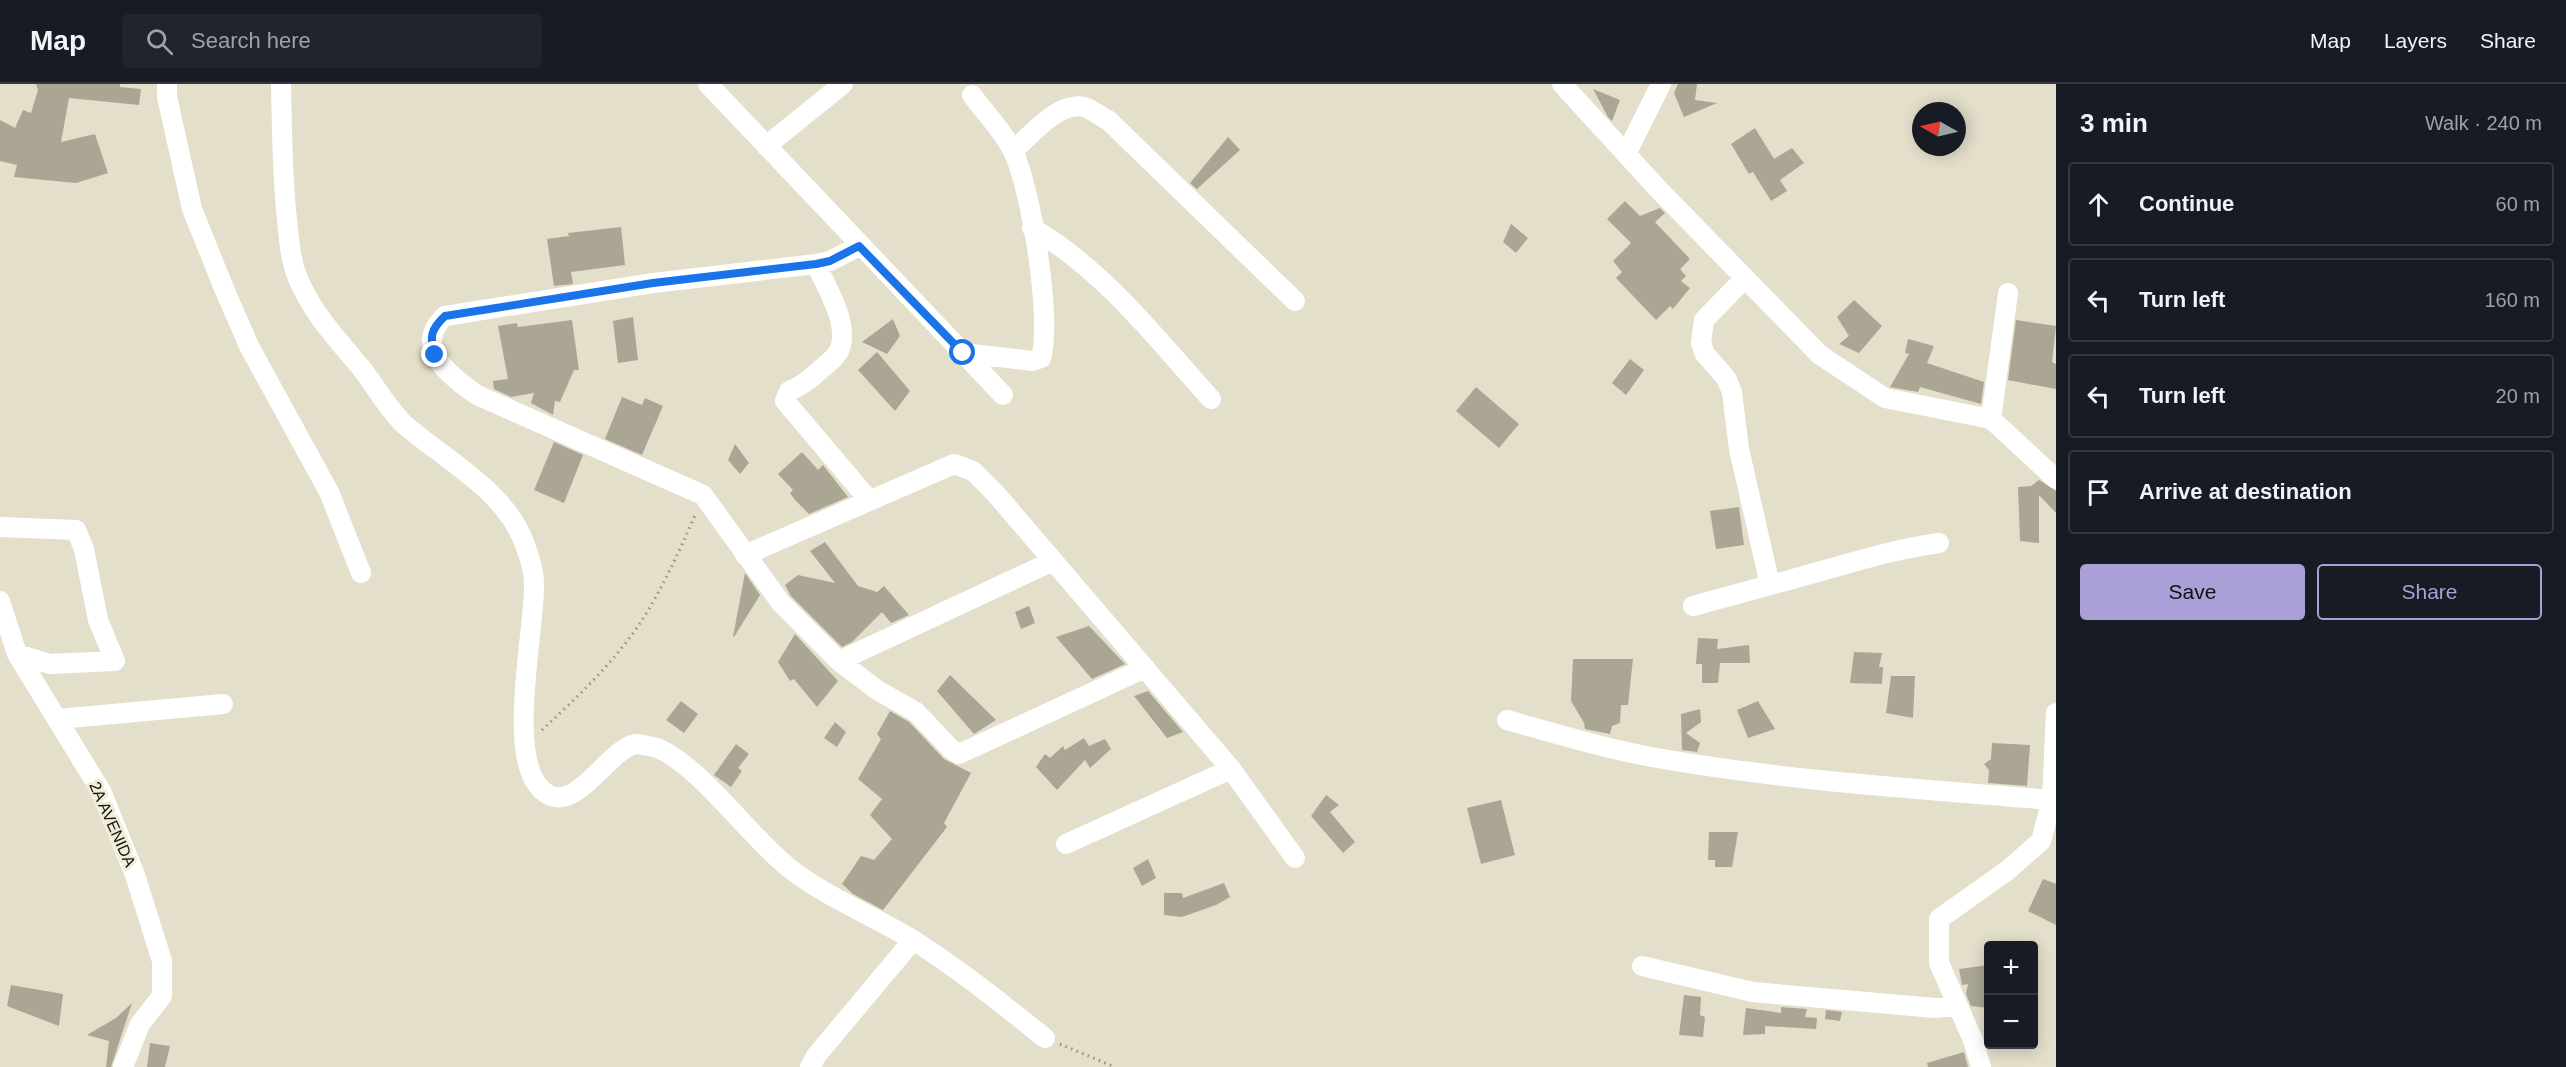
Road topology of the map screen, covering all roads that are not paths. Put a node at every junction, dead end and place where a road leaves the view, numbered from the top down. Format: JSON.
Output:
{"nodes":[{"id":1,"x":167,"y":84,"type":"edge"},
{"id":2,"x":281,"y":84,"type":"edge"},
{"id":3,"x":708,"y":84,"type":"edge"},
{"id":4,"x":843,"y":84,"type":"edge"},
{"id":5,"x":1562,"y":84,"type":"edge"},
{"id":6,"x":1661,"y":84,"type":"edge"},
{"id":7,"x":972,"y":95,"type":"dead end"},
{"id":8,"x":766,"y":146,"type":"junction"},
{"id":9,"x":1013,"y":151,"type":"junction"},
{"id":10,"x":1626,"y":154,"type":"junction"},
{"id":11,"x":1032,"y":228,"type":"junction"},
{"id":12,"x":859,"y":246,"type":"junction"},
{"id":13,"x":816,"y":264,"type":"junction"},
{"id":14,"x":1745,"y":278,"type":"junction"},
{"id":15,"x":2008,"y":293,"type":"dead end"},
{"id":16,"x":1295,"y":301,"type":"dead end"},
{"id":17,"x":963,"y":353,"type":"junction"},
{"id":18,"x":1003,"y":395,"type":"dead end"},
{"id":19,"x":1211,"y":399,"type":"dead end"},
{"id":20,"x":1991,"y":419,"type":"junction"},
{"id":21,"x":2056,"y":479,"type":"edge"},
{"id":22,"x":869,"y":500,"type":"junction"},
{"id":23,"x":0,"y":527,"type":"edge"},
{"id":24,"x":1939,"y":543,"type":"dead end"},
{"id":25,"x":745,"y":555,"type":"junction"},
{"id":26,"x":1053,"y":561,"type":"junction"},
{"id":27,"x":361,"y":573,"type":"dead end"},
{"id":28,"x":1770,"y":585,"type":"junction"},
{"id":29,"x":0,"y":601,"type":"edge"},
{"id":30,"x":1693,"y":606,"type":"dead end"},
{"id":31,"x":17,"y":654,"type":"junction"},
{"id":32,"x":839,"y":662,"type":"junction"},
{"id":33,"x":1145,"y":668,"type":"junction"},
{"id":34,"x":223,"y":704,"type":"dead end"},
{"id":35,"x":2056,"y":713,"type":"edge"},
{"id":36,"x":58,"y":719,"type":"junction"},
{"id":37,"x":1507,"y":720,"type":"dead end"},
{"id":38,"x":1231,"y":769,"type":"junction"},
{"id":39,"x":2052,"y":800,"type":"junction"},
{"id":40,"x":1066,"y":843,"type":"dead end"},
{"id":41,"x":1295,"y":858,"type":"dead end"},
{"id":42,"x":913,"y":940,"type":"junction"},
{"id":43,"x":1642,"y":966,"type":"dead end"},
{"id":44,"x":1958,"y":1006,"type":"junction"},
{"id":45,"x":1045,"y":1038,"type":"road end"},
{"id":46,"x":123,"y":1067,"type":"edge"},
{"id":47,"x":810,"y":1067,"type":"edge"},
{"id":48,"x":1981,"y":1067,"type":"edge"}],
"edges":[{"from":1,"to":27,"type":"street"},
{"from":2,"to":42,"type":"street"},
{"from":3,"to":8,"type":"street"},
{"from":4,"to":8,"type":"street"},
{"from":5,"to":10,"type":"street"},
{"from":6,"to":10,"type":"street"},
{"from":7,"to":9,"type":"street"},
{"from":8,"to":12,"type":"street"},
{"from":9,"to":11,"type":"street"},
{"from":9,"to":16,"type":"street"},
{"from":10,"to":14,"type":"street"},
{"from":11,"to":17,"type":"street"},
{"from":11,"to":19,"type":"street"},
{"from":12,"to":13,"type":"street"},
{"from":12,"to":17,"type":"street"},
{"from":13,"to":22,"type":"street"},
{"from":13,"to":25,"type":"street"},
{"from":14,"to":20,"type":"street"},
{"from":14,"to":28,"type":"street"},
{"from":15,"to":20,"type":"street"},
{"from":17,"to":18,"type":"street"},
{"from":20,"to":21,"type":"street"},
{"from":22,"to":25,"type":"street"},
{"from":22,"to":26,"type":"street"},
{"from":23,"to":31,"type":"street"},
{"from":24,"to":28,"type":"street"},
{"from":25,"to":32,"type":"street"},
{"from":26,"to":32,"type":"street"},
{"from":26,"to":33,"type":"street"},
{"from":28,"to":30,"type":"street"},
{"from":29,"to":31,"type":"street","name":"2A AVENIDA"},
{"from":31,"to":36,"type":"street","name":"2A AVENIDA"},
{"from":32,"to":33,"type":"street"},
{"from":33,"to":38,"type":"street"},
{"from":34,"to":36,"type":"street"},
{"from":35,"to":39,"type":"street"},
{"from":36,"to":46,"type":"street","name":"2A AVENIDA"},
{"from":37,"to":39,"type":"street"},
{"from":38,"to":40,"type":"street"},
{"from":38,"to":41,"type":"street"},
{"from":39,"to":44,"type":"street"},
{"from":42,"to":45,"type":"street"},
{"from":42,"to":47,"type":"street"},
{"from":43,"to":44,"type":"street"},
{"from":44,"to":48,"type":"street"}]}
